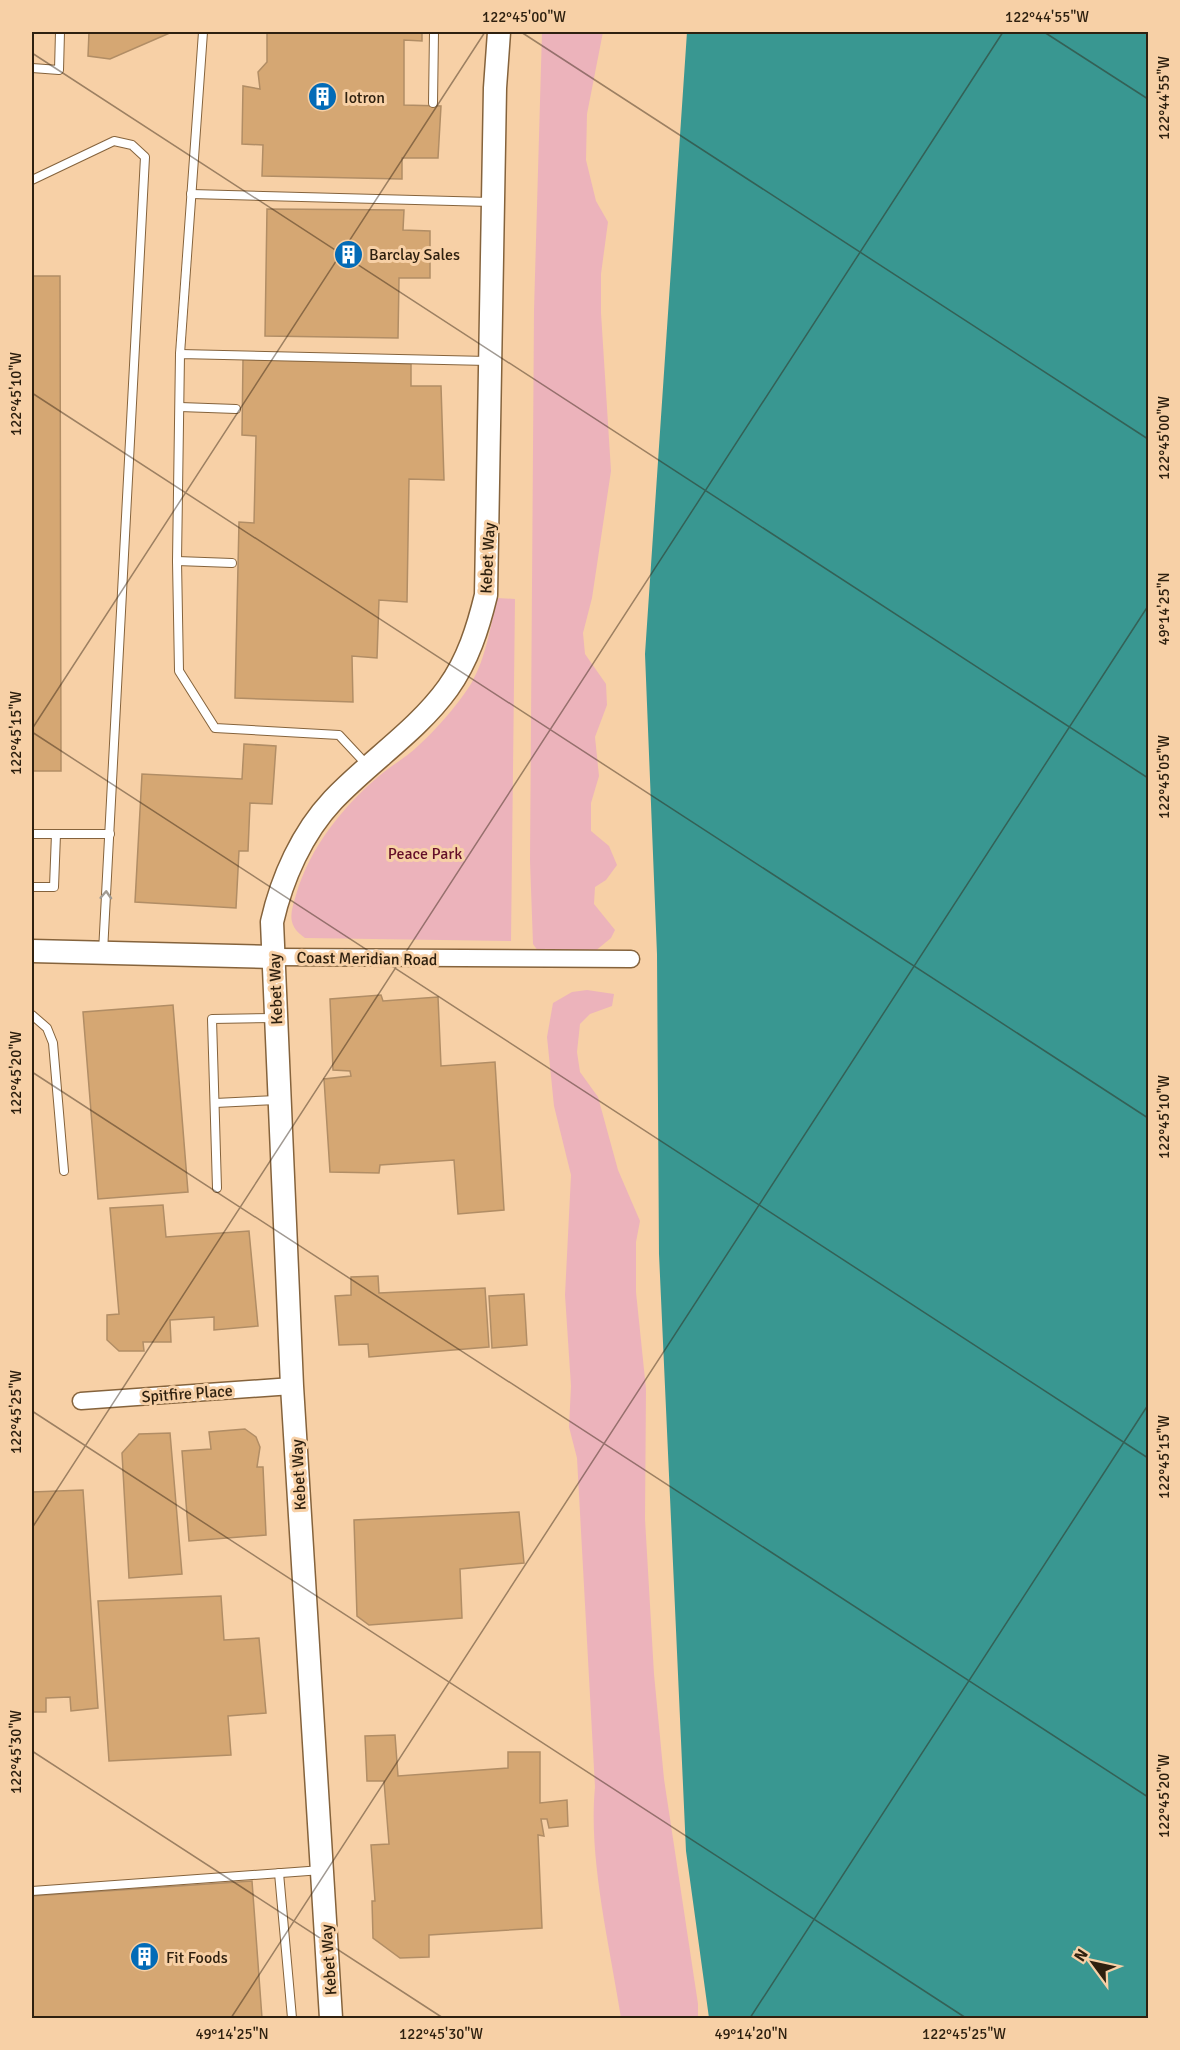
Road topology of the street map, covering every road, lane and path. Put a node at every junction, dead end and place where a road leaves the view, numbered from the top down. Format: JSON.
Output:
{"nodes":[{"id":1,"x":60,"y":32,"type":"edge"},
{"id":2,"x":203,"y":32,"type":"edge"},
{"id":3,"x":434,"y":32,"type":"edge"},
{"id":4,"x":499,"y":32,"type":"edge"},
{"id":5,"x":32,"y":68,"type":"edge"},
{"id":6,"x":433,"y":102,"type":"dead end"},
{"id":7,"x":32,"y":180,"type":"edge"},
{"id":8,"x":191,"y":194,"type":"junction"},
{"id":9,"x":493,"y":202,"type":"junction"},
{"id":10,"x":180,"y":354,"type":"junction"},
{"id":11,"x":491,"y":361,"type":"junction"},
{"id":12,"x":180,"y":407,"type":"junction"},
{"id":13,"x":236,"y":409,"type":"dead end"},
{"id":14,"x":177,"y":561,"type":"junction"},
{"id":15,"x":232,"y":563,"type":"dead end"},
{"id":16,"x":369,"y":767,"type":"junction"},
{"id":17,"x":32,"y":834,"type":"edge"},
{"id":18,"x":56,"y":834,"type":"junction"},
{"id":19,"x":110,"y":834,"type":"junction"},
{"id":20,"x":32,"y":887,"type":"edge"},
{"id":21,"x":32,"y":951,"type":"edge"},
{"id":22,"x":103,"y":953,"type":"junction"},
{"id":23,"x":273,"y":957,"type":"junction"},
{"id":24,"x":631,"y":959,"type":"dead end"},
{"id":25,"x":32,"y":1015,"type":"edge"},
{"id":26,"x":276,"y":1018,"type":"junction"},
{"id":27,"x":280,"y":1100,"type":"junction"},
{"id":28,"x":215,"y":1103,"type":"junction"},
{"id":29,"x":64,"y":1171,"type":"dead end"},
{"id":30,"x":218,"y":1188,"type":"dead end"},
{"id":31,"x":292,"y":1386,"type":"junction"},
{"id":32,"x":81,"y":1401,"type":"dead end"},
{"id":33,"x":322,"y":1870,"type":"junction"},
{"id":34,"x":279,"y":1873,"type":"junction"},
{"id":35,"x":32,"y":1892,"type":"edge"},
{"id":36,"x":292,"y":2019,"type":"edge"},
{"id":37,"x":331,"y":2019,"type":"edge"}],
"edges":[{"from":1,"to":5,"type":"lane"},
{"from":2,"to":8,"type":"lane"},
{"from":3,"to":6,"type":"lane"},
{"from":4,"to":9,"type":"street","name":"Kebet Way"},
{"from":7,"to":19,"type":"lane"},
{"from":8,"to":9,"type":"lane"},
{"from":8,"to":10,"type":"lane"},
{"from":9,"to":11,"type":"street","name":"Kebet Way"},
{"from":10,"to":11,"type":"lane"},
{"from":10,"to":12,"type":"lane"},
{"from":11,"to":16,"type":"street","name":"Kebet Way"},
{"from":12,"to":13,"type":"lane"},
{"from":12,"to":14,"type":"lane"},
{"from":14,"to":15,"type":"lane"},
{"from":14,"to":16,"type":"lane"},
{"from":16,"to":23,"type":"street","name":"Kebet Way"},
{"from":17,"to":18,"type":"lane"},
{"from":18,"to":19,"type":"lane"},
{"from":18,"to":20,"type":"lane"},
{"from":22,"to":19,"type":"lane","one_way":true},
{"from":21,"to":22,"type":"street","name":"Coast Meridian Road"},
{"from":22,"to":23,"type":"street","name":"Coast Meridian Road"},
{"from":23,"to":24,"type":"street","name":"Coast Meridian Road"},
{"from":23,"to":26,"type":"street","name":"Kebet Way"},
{"from":25,"to":29,"type":"lane"},
{"from":26,"to":27,"type":"street","name":"Kebet Way"},
{"from":26,"to":28,"type":"lane"},
{"from":27,"to":28,"type":"lane"},
{"from":27,"to":31,"type":"street","name":"Kebet Way"},
{"from":28,"to":30,"type":"lane"},
{"from":31,"to":32,"type":"street","name":"Spitfire Place"},
{"from":31,"to":33,"type":"street","name":"Kebet Way"},
{"from":33,"to":34,"type":"lane"},
{"from":33,"to":37,"type":"street","name":"Kebet Way"},
{"from":34,"to":35,"type":"lane"},
{"from":34,"to":36,"type":"lane"}]}
